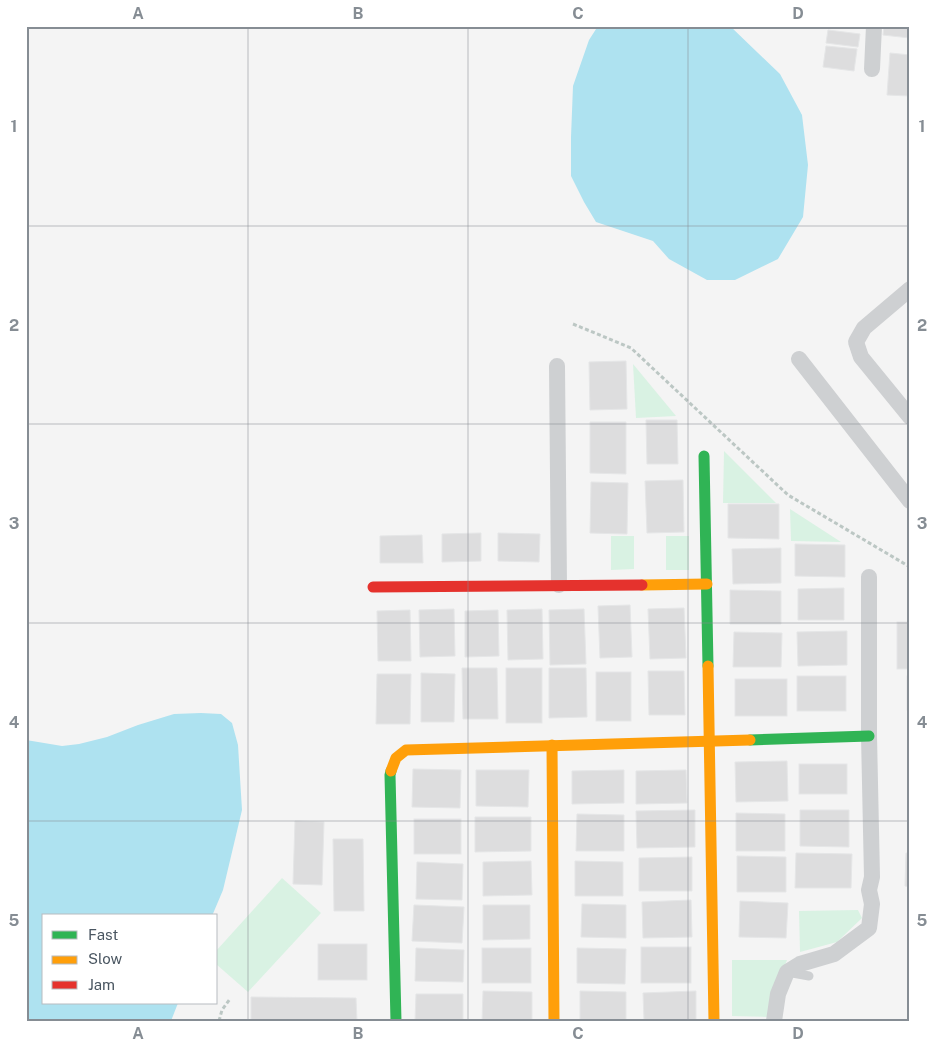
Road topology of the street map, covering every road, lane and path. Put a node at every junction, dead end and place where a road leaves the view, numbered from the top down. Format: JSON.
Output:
{"nodes":[{"id":1,"x":874,"y":26,"type":"edge"},
{"id":2,"x":872,"y":69,"type":"dead end"},
{"id":3,"x":910,"y":289,"type":"edge"},
{"id":4,"x":573,"y":324,"type":"dead end"},
{"id":5,"x":799,"y":359,"type":"dead end"},
{"id":6,"x":557,"y":366,"type":"dead end"},
{"id":7,"x":910,"y":417,"type":"edge"},
{"id":8,"x":704,"y":456,"type":"dead end"},
{"id":9,"x":910,"y":501,"type":"edge"},
{"id":10,"x":910,"y":567,"type":"edge"},
{"id":11,"x":869,"y":576,"type":"dead end"},
{"id":12,"x":707,"y":584,"type":"junction"},
{"id":13,"x":559,"y":585,"type":"junction"},
{"id":14,"x":373,"y":587,"type":"dead end"},
{"id":15,"x":869,"y":736,"type":"junction"},
{"id":16,"x":710,"y":740,"type":"junction"},
{"id":17,"x":552,"y":745,"type":"junction"},
{"id":18,"x":787,"y":972,"type":"junction"},
{"id":19,"x":809,"y":976,"type":"dead end"},
{"id":20,"x":230,"y":999,"type":"dead end"},
{"id":21,"x":219,"y":1021,"type":"edge"},
{"id":22,"x":396,"y":1021,"type":"edge"},
{"id":23,"x":554,"y":1021,"type":"edge"},
{"id":24,"x":714,"y":1021,"type":"edge"},
{"id":25,"x":774,"y":1021,"type":"edge"}],
"edges":[{"from":1,"to":2,"type":"street"},
{"from":3,"to":7,"type":"street"},
{"from":4,"to":10,"type":"path"},
{"from":5,"to":9,"type":"street"},
{"from":6,"to":13,"type":"street"},
{"from":8,"to":12,"type":"street"},
{"from":11,"to":15,"type":"street"},
{"from":12,"to":13,"type":"street"},
{"from":12,"to":16,"type":"street"},
{"from":13,"to":14,"type":"street"},
{"from":15,"to":16,"type":"street"},
{"from":15,"to":18,"type":"street"},
{"from":16,"to":17,"type":"street"},
{"from":16,"to":24,"type":"street"},
{"from":17,"to":22,"type":"street"},
{"from":17,"to":23,"type":"street"},
{"from":18,"to":19,"type":"lane"},
{"from":18,"to":25,"type":"street"},
{"from":20,"to":21,"type":"path"}]}
